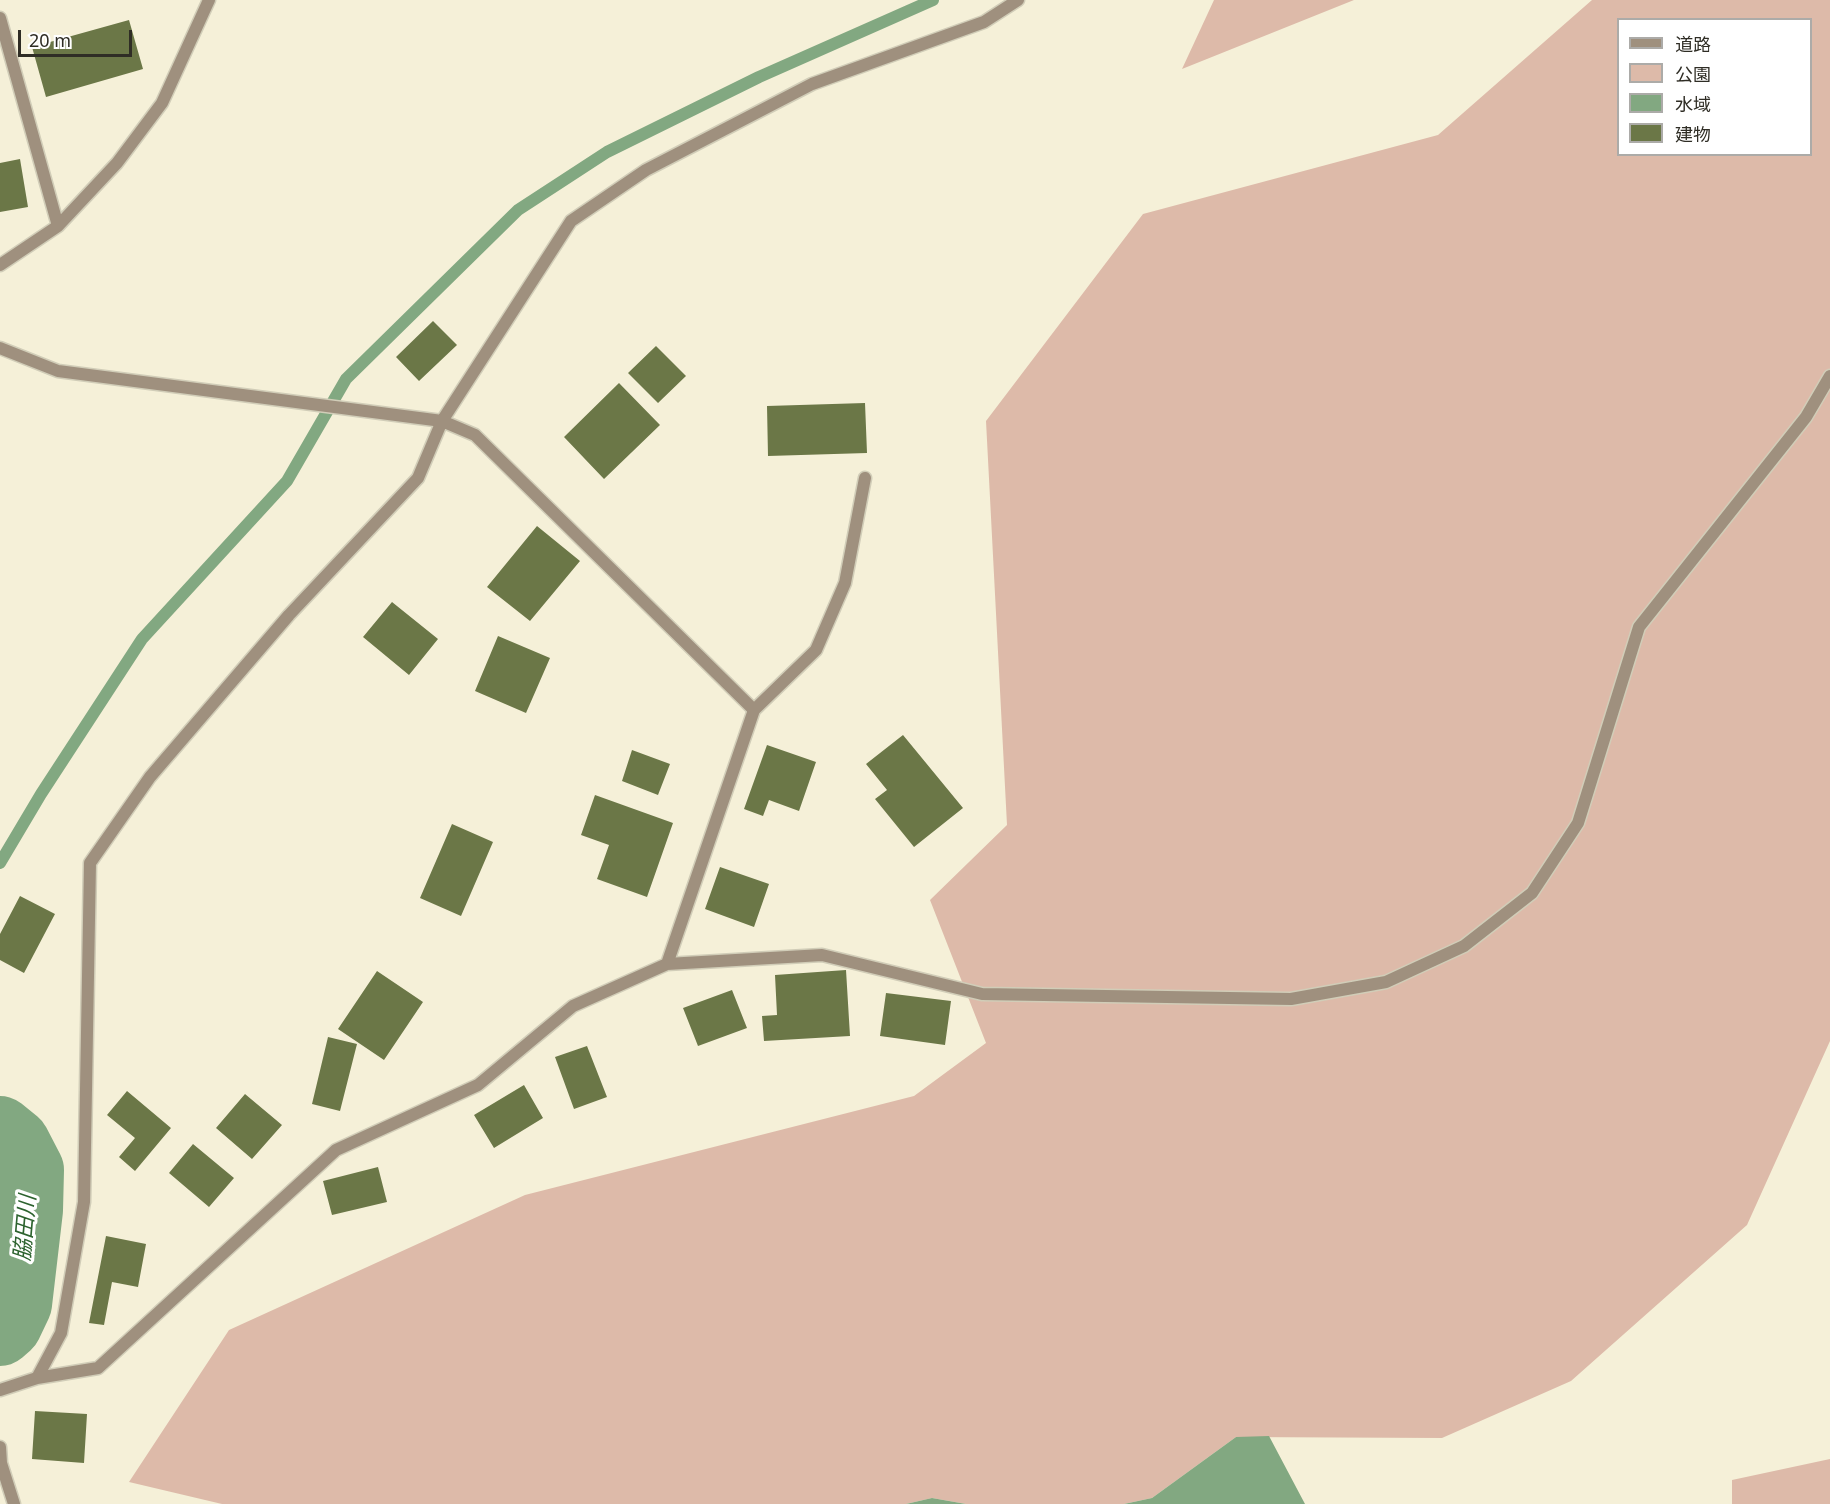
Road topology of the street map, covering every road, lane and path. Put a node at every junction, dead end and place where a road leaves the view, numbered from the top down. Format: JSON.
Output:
{"nodes":[{"id":1,"x":209,"y":0,"type":"edge"},
{"id":2,"x":1018,"y":0,"type":"edge"},
{"id":3,"x":0,"y":18,"type":"edge"},
{"id":4,"x":58,"y":226,"type":"junction"},
{"id":5,"x":0,"y":265,"type":"edge"},
{"id":6,"x":0,"y":348,"type":"edge"},
{"id":7,"x":1830,"y":376,"type":"edge"},
{"id":8,"x":442,"y":421,"type":"junction"},
{"id":9,"x":865,"y":478,"type":"dead end"},
{"id":10,"x":754,"y":710,"type":"junction"},
{"id":11,"x":667,"y":964,"type":"junction"},
{"id":12,"x":37,"y":1378,"type":"junction"},
{"id":13,"x":0,"y":1390,"type":"edge"},
{"id":14,"x":0,"y":1447,"type":"edge"},
{"id":15,"x":14,"y":1504,"type":"edge"}],
"edges":[{"from":1,"to":4,"type":"street"},
{"from":2,"to":8,"type":"street"},
{"from":3,"to":4,"type":"street"},
{"from":4,"to":5,"type":"street"},
{"from":6,"to":8,"type":"street"},
{"from":7,"to":11,"type":"street"},
{"from":8,"to":10,"type":"street"},
{"from":8,"to":12,"type":"street"},
{"from":9,"to":10,"type":"street"},
{"from":10,"to":11,"type":"street"},
{"from":11,"to":12,"type":"street"},
{"from":12,"to":13,"type":"street"},
{"from":14,"to":15,"type":"street"}]}
